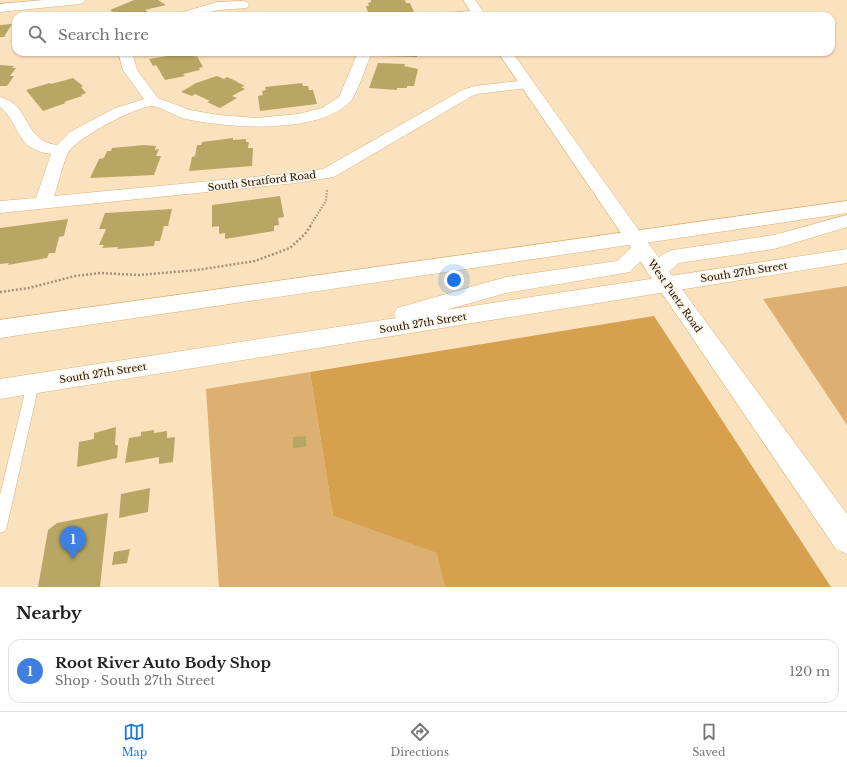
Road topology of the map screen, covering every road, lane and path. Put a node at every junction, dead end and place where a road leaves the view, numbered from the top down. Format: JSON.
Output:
{"nodes":[{"id":1,"x":80,"y":0,"type":"edge"},
{"id":2,"x":469,"y":0,"type":"edge"},
{"id":3,"x":243,"y":5,"type":"dead end"},
{"id":4,"x":0,"y":8,"type":"edge"},
{"id":5,"x":197,"y":12,"type":"edge"},
{"id":6,"x":477,"y":12,"type":"edge"},
{"id":7,"x":126,"y":56,"type":"edge"},
{"id":8,"x":363,"y":56,"type":"edge"},
{"id":9,"x":508,"y":56,"type":"edge"},
{"id":10,"x":527,"y":84,"type":"junction"},
{"id":11,"x":0,"y":101,"type":"edge"},
{"id":12,"x":153,"y":101,"type":"junction"},
{"id":13,"x":61,"y":150,"type":"junction"},
{"id":14,"x":328,"y":173,"type":"junction"},
{"id":15,"x":43,"y":203,"type":"junction"},
{"id":16,"x":0,"y":207,"type":"edge"},
{"id":17,"x":847,"y":207,"type":"edge"},
{"id":18,"x":847,"y":221,"type":"edge"},
{"id":19,"x":638,"y":243,"type":"junction"},
{"id":20,"x":847,"y":256,"type":"edge"},
{"id":21,"x":662,"y":277,"type":"junction"},
{"id":22,"x":0,"y":292,"type":"edge"},
{"id":23,"x":0,"y":329,"type":"edge"},
{"id":24,"x":308,"y":341,"type":"junction"},
{"id":25,"x":33,"y":384,"type":"junction"},
{"id":26,"x":0,"y":389,"type":"edge"},
{"id":27,"x":0,"y":526,"type":"edge"},
{"id":28,"x":847,"y":539,"type":"edge"}],
"edges":[{"from":1,"to":4,"type":"street"},
{"from":2,"to":6,"type":"main road"},
{"from":3,"to":5,"type":"street"},
{"from":7,"to":12,"type":"street"},
{"from":8,"to":12,"type":"street"},
{"from":9,"to":10,"type":"main road","name":"West Puetz Road"},
{"from":10,"to":14,"type":"street","name":"South Stratford Road"},
{"from":10,"to":19,"type":"main road","name":"West Puetz Road"},
{"from":11,"to":13,"type":"street"},
{"from":12,"to":13,"type":"street"},
{"from":13,"to":15,"type":"street"},
{"from":14,"to":15,"type":"street","name":"South Stratford Road"},
{"from":14,"to":22,"type":"path"},
{"from":15,"to":16,"type":"street","name":"South Stratford Road"},
{"from":17,"to":19,"type":"main road"},
{"from":18,"to":21,"type":"main road"},
{"from":19,"to":21,"type":"main road","name":"West Puetz Road"},
{"from":19,"to":23,"type":"main road"},
{"from":19,"to":24,"type":"main road"},
{"from":20,"to":21,"type":"main road","name":"South 27th Street"},
{"from":21,"to":24,"type":"main road","name":"South 27th Street"},
{"from":21,"to":28,"type":"main road","name":"West Puetz Road"},
{"from":24,"to":25,"type":"main road","name":"South 27th Street"},
{"from":25,"to":26,"type":"main road","name":"South 27th Street"},
{"from":25,"to":27,"type":"lane"}]}
